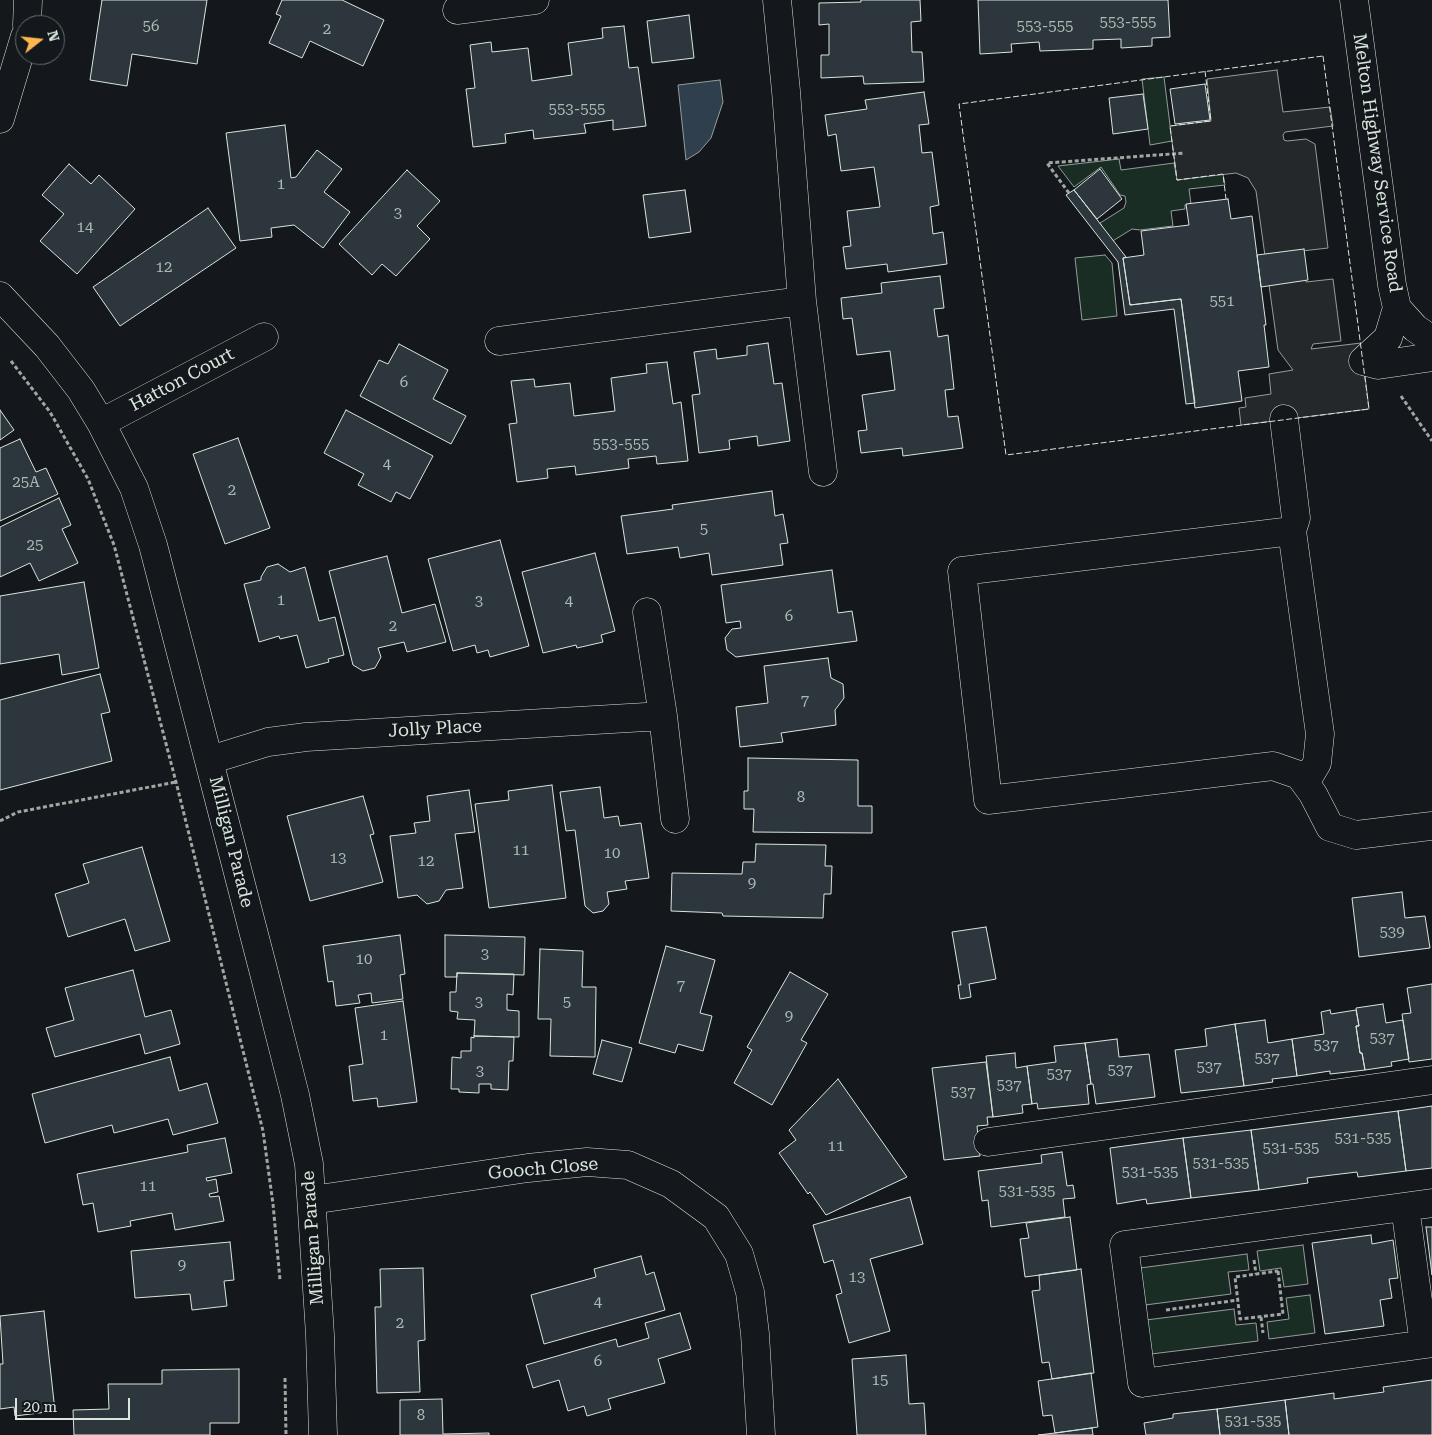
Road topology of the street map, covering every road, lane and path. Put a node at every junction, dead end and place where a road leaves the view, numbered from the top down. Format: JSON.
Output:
{"nodes":[{"id":1,"x":28,"y":0,"type":"edge"},
{"id":2,"x":535,"y":0,"type":"edge"},
{"id":3,"x":777,"y":0,"type":"edge"},
{"id":4,"x":1354,"y":0,"type":"edge"},
{"id":5,"x":457,"y":10,"type":"dead end"},
{"id":6,"x":27,"y":15,"type":"edge"},
{"id":7,"x":16,"y":65,"type":"edge"},
{"id":8,"x":0,"y":119,"type":"edge"},
{"id":9,"x":1186,"y":153,"type":"dead end"},
{"id":10,"x":1069,"y":193,"type":"dead end"},
{"id":11,"x":0,"y":296,"type":"edge"},
{"id":12,"x":802,"y":301,"type":"junction"},
{"id":13,"x":1397,"y":308,"type":"junction"},
{"id":14,"x":264,"y":337,"type":"dead end"},
{"id":15,"x":1432,"y":340,"type":"edge"},
{"id":16,"x":498,"y":341,"type":"dead end"},
{"id":17,"x":1432,"y":356,"type":"edge"},
{"id":18,"x":10,"y":360,"type":"dead end"},
{"id":19,"x":1284,"y":420,"type":"dead end"},
{"id":20,"x":101,"y":423,"type":"junction"},
{"id":21,"x":823,"y":472,"type":"dead end"},
{"id":22,"x":1292,"y":531,"type":"junction"},
{"id":23,"x":646,"y":612,"type":"dead end"},
{"id":24,"x":663,"y":716,"type":"junction"},
{"id":25,"x":212,"y":767,"type":"junction"},
{"id":26,"x":176,"y":782,"type":"junction"},
{"id":27,"x":1305,"y":783,"type":"junction"},
{"id":28,"x":675,"y":819,"type":"dead end"},
{"id":29,"x":0,"y":821,"type":"edge"},
{"id":30,"x":1432,"y":826,"type":"edge"},
{"id":31,"x":1432,"y":1080,"type":"edge"},
{"id":32,"x":988,"y":1142,"type":"dead end"},
{"id":33,"x":312,"y":1200,"type":"junction"},
{"id":34,"x":1432,"y":1203,"type":"edge"},
{"id":35,"x":1405,"y":1207,"type":"junction"},
{"id":36,"x":280,"y":1290,"type":"dead end"},
{"id":37,"x":1238,"y":1300,"type":"junction"},
{"id":38,"x":1133,"y":1314,"type":"junction"},
{"id":39,"x":1428,"y":1344,"type":"edge"},
{"id":40,"x":284,"y":1376,"type":"dead end"},
{"id":41,"x":286,"y":1435,"type":"edge"},
{"id":42,"x":323,"y":1435,"type":"edge"},
{"id":43,"x":761,"y":1435,"type":"edge"}],
"edges":[{"from":1,"to":6,"type":"street"},
{"from":2,"to":5,"type":"street"},
{"from":3,"to":12,"type":"street"},
{"from":4,"to":13,"type":"street","name":"Melton Highway Service Road"},
{"from":7,"to":8,"type":"street"},
{"from":9,"to":10,"type":"path"},
{"from":11,"to":20,"type":"street","name":"Milligan Parade"},
{"from":12,"to":16,"type":"street"},
{"from":12,"to":21,"type":"street"},
{"from":13,"to":15,"type":"street","name":"Melton Highway Service Road"},
{"from":13,"to":17,"type":"street"},
{"from":14,"to":20,"type":"street","name":"Hatton Court"},
{"from":18,"to":26,"type":"path"},
{"from":19,"to":22,"type":"street"},
{"from":20,"to":25,"type":"street","name":"Milligan Parade"},
{"from":22,"to":27,"type":"street"},
{"from":22,"to":27,"type":"street"},
{"from":23,"to":24,"type":"street"},
{"from":24,"to":25,"type":"street","name":"Jolly Place"},
{"from":24,"to":28,"type":"street"},
{"from":25,"to":26,"type":"path"},
{"from":25,"to":33,"type":"street","name":"Milligan Parade"},
{"from":26,"to":29,"type":"path"},
{"from":26,"to":36,"type":"path"},
{"from":27,"to":30,"type":"street"},
{"from":31,"to":32,"type":"street"},
{"from":33,"to":42,"type":"street","name":"Milligan Parade"},
{"from":33,"to":43,"type":"street","name":"Gooch Close"},
{"from":34,"to":35,"type":"street"},
{"from":35,"to":38,"type":"street"},
{"from":35,"to":39,"type":"street"},
{"from":37,"to":37,"type":"path"},
{"from":37,"to":38,"type":"path"},
{"from":38,"to":39,"type":"street"},
{"from":40,"to":41,"type":"path"}]}
